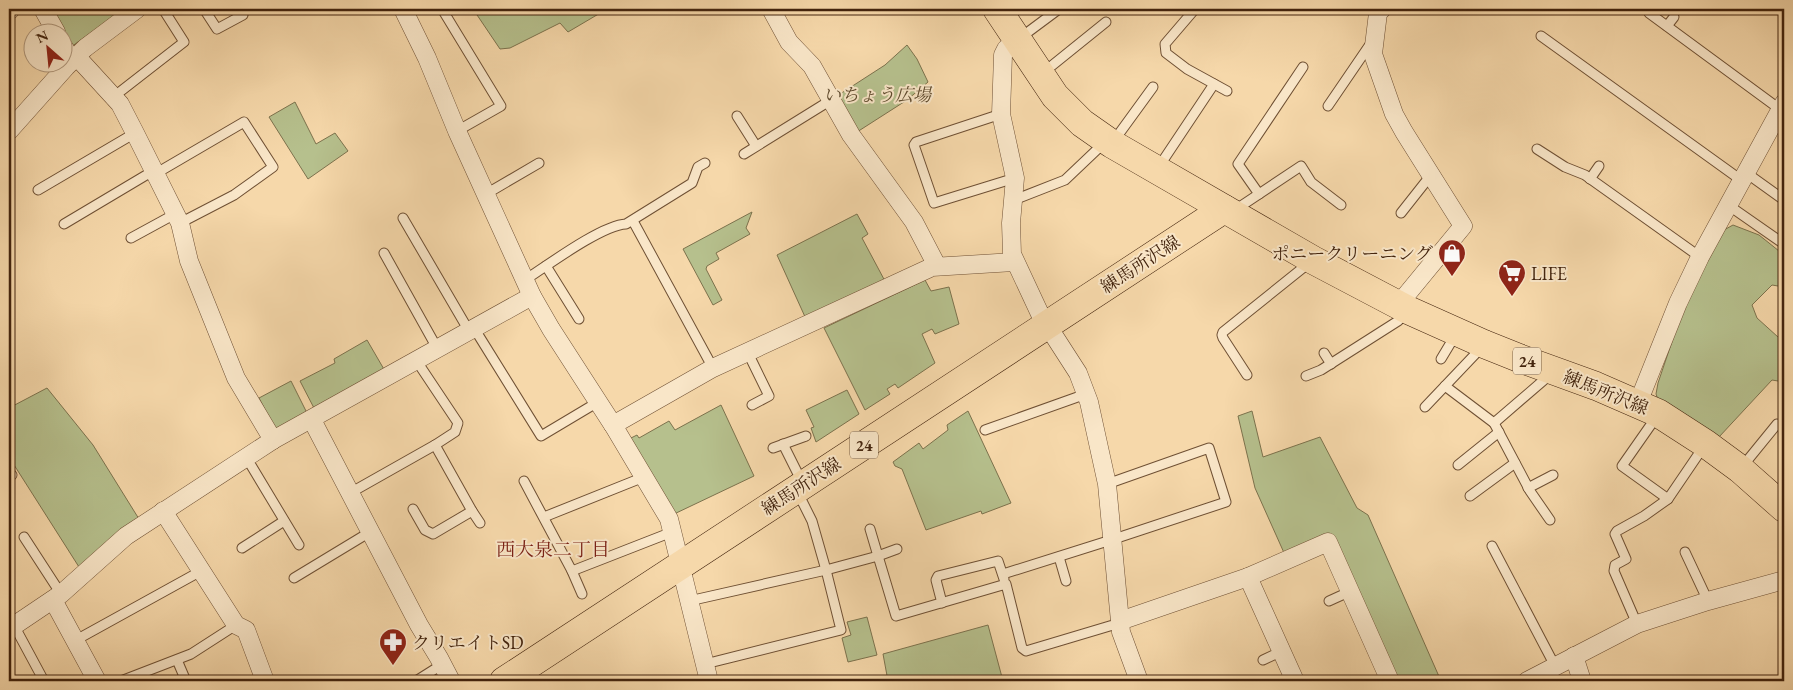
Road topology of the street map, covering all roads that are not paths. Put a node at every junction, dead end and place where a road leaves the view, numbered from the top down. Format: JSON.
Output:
{"nodes":[{"id":1,"x":44,"y":9,"type":"edge"},
{"id":2,"x":137,"y":9,"type":"edge"},
{"id":3,"x":163,"y":9,"type":"edge"},
{"id":4,"x":204,"y":9,"type":"edge"},
{"id":5,"x":403,"y":9,"type":"edge"},
{"id":6,"x":442,"y":9,"type":"edge"},
{"id":7,"x":772,"y":9,"type":"edge"},
{"id":8,"x":997,"y":9,"type":"edge"},
{"id":9,"x":1059,"y":9,"type":"edge"},
{"id":10,"x":1195,"y":9,"type":"edge"},
{"id":11,"x":1378,"y":10,"type":"edge"},
{"id":12,"x":1649,"y":13,"type":"dead end"},
{"id":13,"x":243,"y":15,"type":"dead end"},
{"id":14,"x":1674,"y":16,"type":"dead end"},
{"id":15,"x":51,"y":22,"type":"edge"},
{"id":16,"x":1106,"y":22,"type":"dead end"},
{"id":17,"x":1667,"y":26,"type":"junction"},
{"id":18,"x":1541,"y":36,"type":"dead end"},
{"id":19,"x":1375,"y":37,"type":"junction"},
{"id":20,"x":1018,"y":39,"type":"junction"},
{"id":21,"x":72,"y":56,"type":"edge"},
{"id":22,"x":74,"y":59,"type":"junction"},
{"id":23,"x":1303,"y":67,"type":"dead end"},
{"id":24,"x":1040,"y":75,"type":"junction"},
{"id":25,"x":1214,"y":84,"type":"junction"},
{"id":26,"x":1153,"y":87,"type":"dead end"},
{"id":27,"x":1227,"y":90,"type":"dead end"},
{"id":28,"x":121,"y":91,"type":"dead end"},
{"id":29,"x":832,"y":100,"type":"junction"},
{"id":30,"x":1328,"y":106,"type":"dead end"},
{"id":31,"x":1001,"y":114,"type":"junction"},
{"id":32,"x":1781,"y":115,"type":"edge"},
{"id":33,"x":737,"y":116,"type":"dead end"},
{"id":34,"x":11,"y":124,"type":"edge"},
{"id":35,"x":457,"y":131,"type":"junction"},
{"id":36,"x":134,"y":133,"type":"junction"},
{"id":37,"x":1109,"y":143,"type":"junction"},
{"id":38,"x":756,"y":146,"type":"junction"},
{"id":39,"x":1537,"y":149,"type":"dead end"},
{"id":40,"x":744,"y":154,"type":"dead end"},
{"id":41,"x":539,"y":162,"type":"dead end"},
{"id":42,"x":705,"y":163,"type":"dead end"},
{"id":43,"x":1599,"y":166,"type":"dead end"},
{"id":44,"x":1156,"y":170,"type":"junction"},
{"id":45,"x":154,"y":173,"type":"junction"},
{"id":46,"x":1431,"y":175,"type":"junction"},
{"id":47,"x":1743,"y":176,"type":"junction"},
{"id":48,"x":1015,"y":178,"type":"junction"},
{"id":49,"x":1590,"y":179,"type":"junction"},
{"id":50,"x":38,"y":190,"type":"dead end"},
{"id":51,"x":486,"y":194,"type":"junction"},
{"id":52,"x":1258,"y":194,"type":"junction"},
{"id":53,"x":1014,"y":200,"type":"junction"},
{"id":54,"x":1784,"y":200,"type":"edge"},
{"id":55,"x":1341,"y":205,"type":"dead end"},
{"id":56,"x":1728,"y":205,"type":"junction"},
{"id":57,"x":1227,"y":211,"type":"junction"},
{"id":58,"x":1401,"y":213,"type":"dead end"},
{"id":59,"x":178,"y":218,"type":"junction"},
{"id":60,"x":403,"y":218,"type":"dead end"},
{"id":61,"x":633,"y":221,"type":"junction"},
{"id":62,"x":64,"y":224,"type":"dead end"},
{"id":63,"x":131,"y":238,"type":"dead end"},
{"id":64,"x":1784,"y":244,"type":"edge"},
{"id":65,"x":384,"y":253,"type":"dead end"},
{"id":66,"x":1700,"y":257,"type":"junction"},
{"id":67,"x":1314,"y":260,"type":"junction"},
{"id":68,"x":1014,"y":262,"type":"junction"},
{"id":69,"x":546,"y":266,"type":"junction"},
{"id":70,"x":937,"y":266,"type":"junction"},
{"id":71,"x":525,"y":280,"type":"junction"},
{"id":72,"x":532,"y":296,"type":"junction"},
{"id":73,"x":1403,"y":308,"type":"junction"},
{"id":74,"x":579,"y":319,"type":"dead end"},
{"id":75,"x":1047,"y":325,"type":"junction"},
{"id":76,"x":471,"y":329,"type":"junction"},
{"id":77,"x":1457,"y":332,"type":"junction"},
{"id":78,"x":1484,"y":344,"type":"junction"},
{"id":79,"x":437,"y":348,"type":"junction"},
{"id":80,"x":747,"y":351,"type":"junction"},
{"id":81,"x":1324,"y":353,"type":"dead end"},
{"id":82,"x":1441,"y":359,"type":"dead end"},
{"id":83,"x":416,"y":360,"type":"junction"},
{"id":84,"x":1331,"y":364,"type":"junction"},
{"id":85,"x":713,"y":368,"type":"junction"},
{"id":86,"x":1554,"y":371,"type":"junction"},
{"id":87,"x":1247,"y":375,"type":"dead end"},
{"id":88,"x":1306,"y":376,"type":"dead end"},
{"id":89,"x":1445,"y":386,"type":"junction"},
{"id":90,"x":1086,"y":394,"type":"junction"},
{"id":91,"x":598,"y":402,"type":"junction"},
{"id":92,"x":752,"y":405,"type":"dead end"},
{"id":93,"x":1425,"y":407,"type":"dead end"},
{"id":94,"x":1648,"y":408,"type":"junction"},
{"id":95,"x":312,"y":420,"type":"junction"},
{"id":96,"x":1494,"y":423,"type":"junction"},
{"id":97,"x":1778,"y":424,"type":"dead end"},
{"id":98,"x":613,"y":425,"type":"junction"},
{"id":99,"x":985,"y":430,"type":"dead end"},
{"id":100,"x":1498,"y":432,"type":"junction"},
{"id":101,"x":806,"y":436,"type":"dead end"},
{"id":102,"x":273,"y":440,"type":"junction"},
{"id":103,"x":783,"y":444,"type":"junction"},
{"id":104,"x":1706,"y":444,"type":"junction"},
{"id":105,"x":435,"y":446,"type":"junction"},
{"id":106,"x":773,"y":448,"type":"dead end"},
{"id":107,"x":246,"y":457,"type":"junction"},
{"id":108,"x":1514,"y":463,"type":"junction"},
{"id":109,"x":1458,"y":465,"type":"dead end"},
{"id":110,"x":1740,"y":469,"type":"junction"},
{"id":111,"x":1553,"y":475,"type":"dead end"},
{"id":112,"x":644,"y":476,"type":"junction"},
{"id":113,"x":524,"y":482,"type":"dead end"},
{"id":114,"x":1107,"y":484,"type":"junction"},
{"id":115,"x":800,"y":487,"type":"junction"},
{"id":116,"x":1528,"y":488,"type":"junction"},
{"id":117,"x":350,"y":493,"type":"junction"},
{"id":118,"x":1470,"y":496,"type":"dead end"},
{"id":119,"x":1668,"y":499,"type":"junction"},
{"id":120,"x":1784,"y":508,"type":"edge"},
{"id":121,"x":413,"y":509,"type":"dead end"},
{"id":122,"x":163,"y":510,"type":"junction"},
{"id":123,"x":472,"y":510,"type":"junction"},
{"id":124,"x":544,"y":517,"type":"junction"},
{"id":125,"x":1550,"y":520,"type":"dead end"},
{"id":126,"x":284,"y":521,"type":"junction"},
{"id":127,"x":480,"y":523,"type":"dead end"},
{"id":128,"x":870,"y":529,"type":"dead end"},
{"id":129,"x":370,"y":532,"type":"junction"},
{"id":130,"x":672,"y":532,"type":"junction"},
{"id":131,"x":24,"y":537,"type":"dead end"},
{"id":132,"x":1111,"y":540,"type":"junction"},
{"id":133,"x":299,"y":545,"type":"dead end"},
{"id":134,"x":1492,"y":546,"type":"dead end"},
{"id":135,"x":242,"y":548,"type":"dead end"},
{"id":136,"x":897,"y":549,"type":"dead end"},
{"id":137,"x":1686,"y":552,"type":"dead end"},
{"id":138,"x":878,"y":556,"type":"junction"},
{"id":139,"x":1058,"y":557,"type":"junction"},
{"id":140,"x":681,"y":564,"type":"junction"},
{"id":141,"x":826,"y":570,"type":"junction"},
{"id":142,"x":201,"y":571,"type":"junction"},
{"id":143,"x":572,"y":571,"type":"junction"},
{"id":144,"x":1003,"y":574,"type":"junction"},
{"id":145,"x":1248,"y":577,"type":"junction"},
{"id":146,"x":294,"y":578,"type":"dead end"},
{"id":147,"x":1784,"y":580,"type":"edge"},
{"id":148,"x":1066,"y":581,"type":"dead end"},
{"id":149,"x":1006,"y":584,"type":"junction"},
{"id":150,"x":1351,"y":592,"type":"junction"},
{"id":151,"x":582,"y":594,"type":"dead end"},
{"id":152,"x":57,"y":597,"type":"junction"},
{"id":153,"x":689,"y":601,"type":"junction"},
{"id":154,"x":1329,"y":601,"type":"dead end"},
{"id":155,"x":1708,"y":601,"type":"junction"},
{"id":156,"x":942,"y":603,"type":"junction"},
{"id":157,"x":1120,"y":621,"type":"junction"},
{"id":158,"x":11,"y":624,"type":"edge"},
{"id":159,"x":1637,"y":624,"type":"junction"},
{"id":160,"x":236,"y":625,"type":"junction"},
{"id":161,"x":76,"y":640,"type":"junction"},
{"id":162,"x":1282,"y":651,"type":"junction"},
{"id":163,"x":1574,"y":656,"type":"junction"},
{"id":164,"x":177,"y":660,"type":"junction"},
{"id":165,"x":1263,"y":660,"type":"dead end"},
{"id":166,"x":443,"y":664,"type":"junction"},
{"id":167,"x":705,"y":664,"type":"junction"},
{"id":168,"x":1555,"y":666,"type":"junction"},
{"id":169,"x":44,"y":681,"type":"edge"},
{"id":170,"x":97,"y":681,"type":"edge"},
{"id":171,"x":121,"y":681,"type":"edge"},
{"id":172,"x":186,"y":681,"type":"edge"},
{"id":173,"x":265,"y":681,"type":"edge"},
{"id":174,"x":416,"y":681,"type":"edge"},
{"id":175,"x":451,"y":681,"type":"edge"},
{"id":176,"x":504,"y":681,"type":"edge"},
{"id":177,"x":709,"y":681,"type":"edge"},
{"id":178,"x":1139,"y":681,"type":"edge"},
{"id":179,"x":1295,"y":681,"type":"edge"},
{"id":180,"x":1390,"y":681,"type":"edge"},
{"id":181,"x":1527,"y":681,"type":"edge"},
{"id":182,"x":1582,"y":681,"type":"edge"}],
"edges":[{"from":1,"to":15,"type":"street"},
{"from":2,"to":22,"type":"street"},
{"from":3,"to":28,"type":"lane"},
{"from":4,"to":13,"type":"lane"},
{"from":5,"to":35,"type":"street"},
{"from":6,"to":35,"type":"lane"},
{"from":7,"to":29,"type":"street"},
{"from":8,"to":20,"type":"main road","name":"練馬所沢線","number":"24"},
{"from":9,"to":20,"type":"lane"},
{"from":10,"to":25,"type":"lane"},
{"from":11,"to":19,"type":"street"},
{"from":12,"to":17,"type":"lane"},
{"from":14,"to":17,"type":"lane"},
{"from":16,"to":24,"type":"lane"},
{"from":17,"to":32,"type":"lane"},
{"from":18,"to":47,"type":"lane"},
{"from":19,"to":30,"type":"lane"},
{"from":19,"to":46,"type":"street"},
{"from":20,"to":24,"type":"main road","name":"練馬所沢線","number":"24"},
{"from":20,"to":31,"type":"street"},
{"from":21,"to":22,"type":"street"},
{"from":22,"to":34,"type":"street"},
{"from":22,"to":36,"type":"street"},
{"from":23,"to":52,"type":"lane"},
{"from":24,"to":37,"type":"main road","name":"練馬所沢線","number":"24"},
{"from":25,"to":27,"type":"lane"},
{"from":25,"to":44,"type":"lane"},
{"from":26,"to":37,"type":"lane"},
{"from":29,"to":38,"type":"lane"},
{"from":29,"to":70,"type":"street"},
{"from":31,"to":48,"type":"street"},
{"from":31,"to":48,"type":"lane"},
{"from":32,"to":47,"type":"street"},
{"from":33,"to":38,"type":"lane"},
{"from":35,"to":51,"type":"street"},
{"from":36,"to":45,"type":"street"},
{"from":36,"to":50,"type":"lane"},
{"from":37,"to":44,"type":"main road","name":"練馬所沢線","number":"24"},
{"from":37,"to":53,"type":"lane"},
{"from":38,"to":40,"type":"lane"},
{"from":39,"to":49,"type":"lane"},
{"from":41,"to":51,"type":"lane"},
{"from":42,"to":61,"type":"lane"},
{"from":43,"to":49,"type":"lane"},
{"from":44,"to":57,"type":"main road","name":"練馬所沢線","number":"24"},
{"from":45,"to":59,"type":"street"},
{"from":45,"to":59,"type":"lane"},
{"from":45,"to":62,"type":"lane"},
{"from":46,"to":58,"type":"lane"},
{"from":46,"to":73,"type":"street"},
{"from":47,"to":54,"type":"lane"},
{"from":47,"to":56,"type":"street"},
{"from":48,"to":53,"type":"street"},
{"from":49,"to":66,"type":"lane"},
{"from":51,"to":71,"type":"street"},
{"from":52,"to":55,"type":"lane"},
{"from":52,"to":57,"type":"lane"},
{"from":53,"to":68,"type":"street"},
{"from":56,"to":64,"type":"lane"},
{"from":56,"to":66,"type":"street"},
{"from":57,"to":67,"type":"main road","name":"練馬所沢線","number":"24"},
{"from":57,"to":75,"type":"main road","name":"練馬所沢線","number":"24"},
{"from":59,"to":63,"type":"lane"},
{"from":59,"to":102,"type":"street"},
{"from":60,"to":76,"type":"lane"},
{"from":61,"to":69,"type":"lane"},
{"from":61,"to":85,"type":"lane"},
{"from":65,"to":79,"type":"lane"},
{"from":66,"to":94,"type":"street"},
{"from":67,"to":73,"type":"main road","name":"練馬所沢線","number":"24"},
{"from":67,"to":87,"type":"lane"},
{"from":68,"to":70,"type":"street"},
{"from":68,"to":75,"type":"street"},
{"from":69,"to":71,"type":"lane"},
{"from":69,"to":74,"type":"lane"},
{"from":70,"to":80,"type":"street"},
{"from":71,"to":72,"type":"street"},
{"from":72,"to":76,"type":"street"},
{"from":72,"to":91,"type":"street"},
{"from":73,"to":77,"type":"main road","name":"練馬所沢線","number":"24"},
{"from":73,"to":84,"type":"lane"},
{"from":75,"to":90,"type":"street"},
{"from":75,"to":115,"type":"main road","name":"練馬所沢線","number":"24"},
{"from":76,"to":79,"type":"street"},
{"from":76,"to":91,"type":"lane"},
{"from":77,"to":78,"type":"main road","name":"練馬所沢線","number":"24"},
{"from":77,"to":82,"type":"lane"},
{"from":78,"to":86,"type":"main road","name":"練馬所沢線","number":"24"},
{"from":78,"to":89,"type":"lane"},
{"from":79,"to":83,"type":"street"},
{"from":80,"to":85,"type":"street"},
{"from":80,"to":92,"type":"lane"},
{"from":81,"to":84,"type":"lane"},
{"from":83,"to":95,"type":"street"},
{"from":83,"to":105,"type":"lane"},
{"from":84,"to":88,"type":"lane"},
{"from":85,"to":98,"type":"street"},
{"from":86,"to":94,"type":"main road","name":"練馬所沢線","number":"24"},
{"from":86,"to":96,"type":"lane"},
{"from":89,"to":93,"type":"lane"},
{"from":89,"to":96,"type":"lane"},
{"from":90,"to":99,"type":"lane"},
{"from":90,"to":114,"type":"street"},
{"from":91,"to":98,"type":"street"},
{"from":94,"to":104,"type":"main road","name":"練馬所沢線","number":"24"},
{"from":94,"to":119,"type":"lane"},
{"from":95,"to":102,"type":"street"},
{"from":95,"to":117,"type":"street"},
{"from":96,"to":100,"type":"lane"},
{"from":97,"to":110,"type":"lane"},
{"from":98,"to":112,"type":"street"},
{"from":100,"to":108,"type":"lane"},
{"from":100,"to":109,"type":"lane"},
{"from":101,"to":103,"type":"lane"},
{"from":102,"to":107,"type":"street"},
{"from":103,"to":106,"type":"lane"},
{"from":103,"to":115,"type":"lane"},
{"from":104,"to":110,"type":"main road","name":"練馬所沢線","number":"24"},
{"from":104,"to":119,"type":"lane"},
{"from":105,"to":117,"type":"lane"},
{"from":105,"to":123,"type":"lane"},
{"from":107,"to":122,"type":"street"},
{"from":107,"to":126,"type":"lane"},
{"from":108,"to":116,"type":"lane"},
{"from":108,"to":118,"type":"lane"},
{"from":110,"to":120,"type":"main road","name":"練馬所沢線","number":"24"},
{"from":111,"to":116,"type":"lane"},
{"from":112,"to":124,"type":"lane"},
{"from":112,"to":130,"type":"street"},
{"from":113,"to":124,"type":"lane"},
{"from":114,"to":132,"type":"street"},
{"from":114,"to":132,"type":"lane"},
{"from":115,"to":140,"type":"main road","name":"練馬所沢線","number":"24"},
{"from":115,"to":141,"type":"lane"},
{"from":116,"to":125,"type":"lane"},
{"from":117,"to":129,"type":"street"},
{"from":119,"to":159,"type":"lane"},
{"from":121,"to":123,"type":"lane"},
{"from":122,"to":142,"type":"street"},
{"from":122,"to":152,"type":"street"},
{"from":123,"to":127,"type":"lane"},
{"from":124,"to":143,"type":"lane"},
{"from":126,"to":133,"type":"lane"},
{"from":126,"to":135,"type":"lane"},
{"from":128,"to":138,"type":"lane"},
{"from":129,"to":146,"type":"lane"},
{"from":129,"to":166,"type":"street"},
{"from":130,"to":140,"type":"street"},
{"from":130,"to":143,"type":"lane"},
{"from":131,"to":152,"type":"lane"},
{"from":132,"to":139,"type":"lane"},
{"from":132,"to":157,"type":"street"},
{"from":134,"to":168,"type":"lane"},
{"from":136,"to":138,"type":"lane"},
{"from":137,"to":155,"type":"lane"},
{"from":138,"to":141,"type":"lane"},
{"from":138,"to":156,"type":"lane"},
{"from":139,"to":144,"type":"lane"},
{"from":139,"to":148,"type":"lane"},
{"from":140,"to":153,"type":"street"},
{"from":140,"to":176,"type":"main road","name":"練馬所沢線","number":"24"},
{"from":141,"to":153,"type":"lane"},
{"from":141,"to":167,"type":"lane"},
{"from":142,"to":160,"type":"street"},
{"from":142,"to":161,"type":"lane"},
{"from":143,"to":151,"type":"lane"},
{"from":144,"to":149,"type":"lane"},
{"from":144,"to":156,"type":"lane"},
{"from":145,"to":150,"type":"street"},
{"from":145,"to":157,"type":"street"},
{"from":145,"to":162,"type":"street"},
{"from":147,"to":155,"type":"street"},
{"from":149,"to":156,"type":"lane"},
{"from":149,"to":157,"type":"lane"},
{"from":150,"to":154,"type":"lane"},
{"from":150,"to":180,"type":"street"},
{"from":152,"to":158,"type":"street"},
{"from":152,"to":161,"type":"street"},
{"from":153,"to":167,"type":"street"},
{"from":155,"to":159,"type":"street"},
{"from":157,"to":178,"type":"street"},
{"from":158,"to":169,"type":"lane"},
{"from":159,"to":163,"type":"street"},
{"from":160,"to":164,"type":"lane"},
{"from":160,"to":173,"type":"street"},
{"from":161,"to":170,"type":"street"},
{"from":162,"to":165,"type":"lane"},
{"from":162,"to":179,"type":"street"},
{"from":163,"to":168,"type":"street"},
{"from":163,"to":182,"type":"street"},
{"from":164,"to":171,"type":"lane"},
{"from":164,"to":172,"type":"lane"},
{"from":166,"to":174,"type":"lane"},
{"from":166,"to":175,"type":"street"},
{"from":167,"to":177,"type":"street"},
{"from":168,"to":181,"type":"street"}]}
